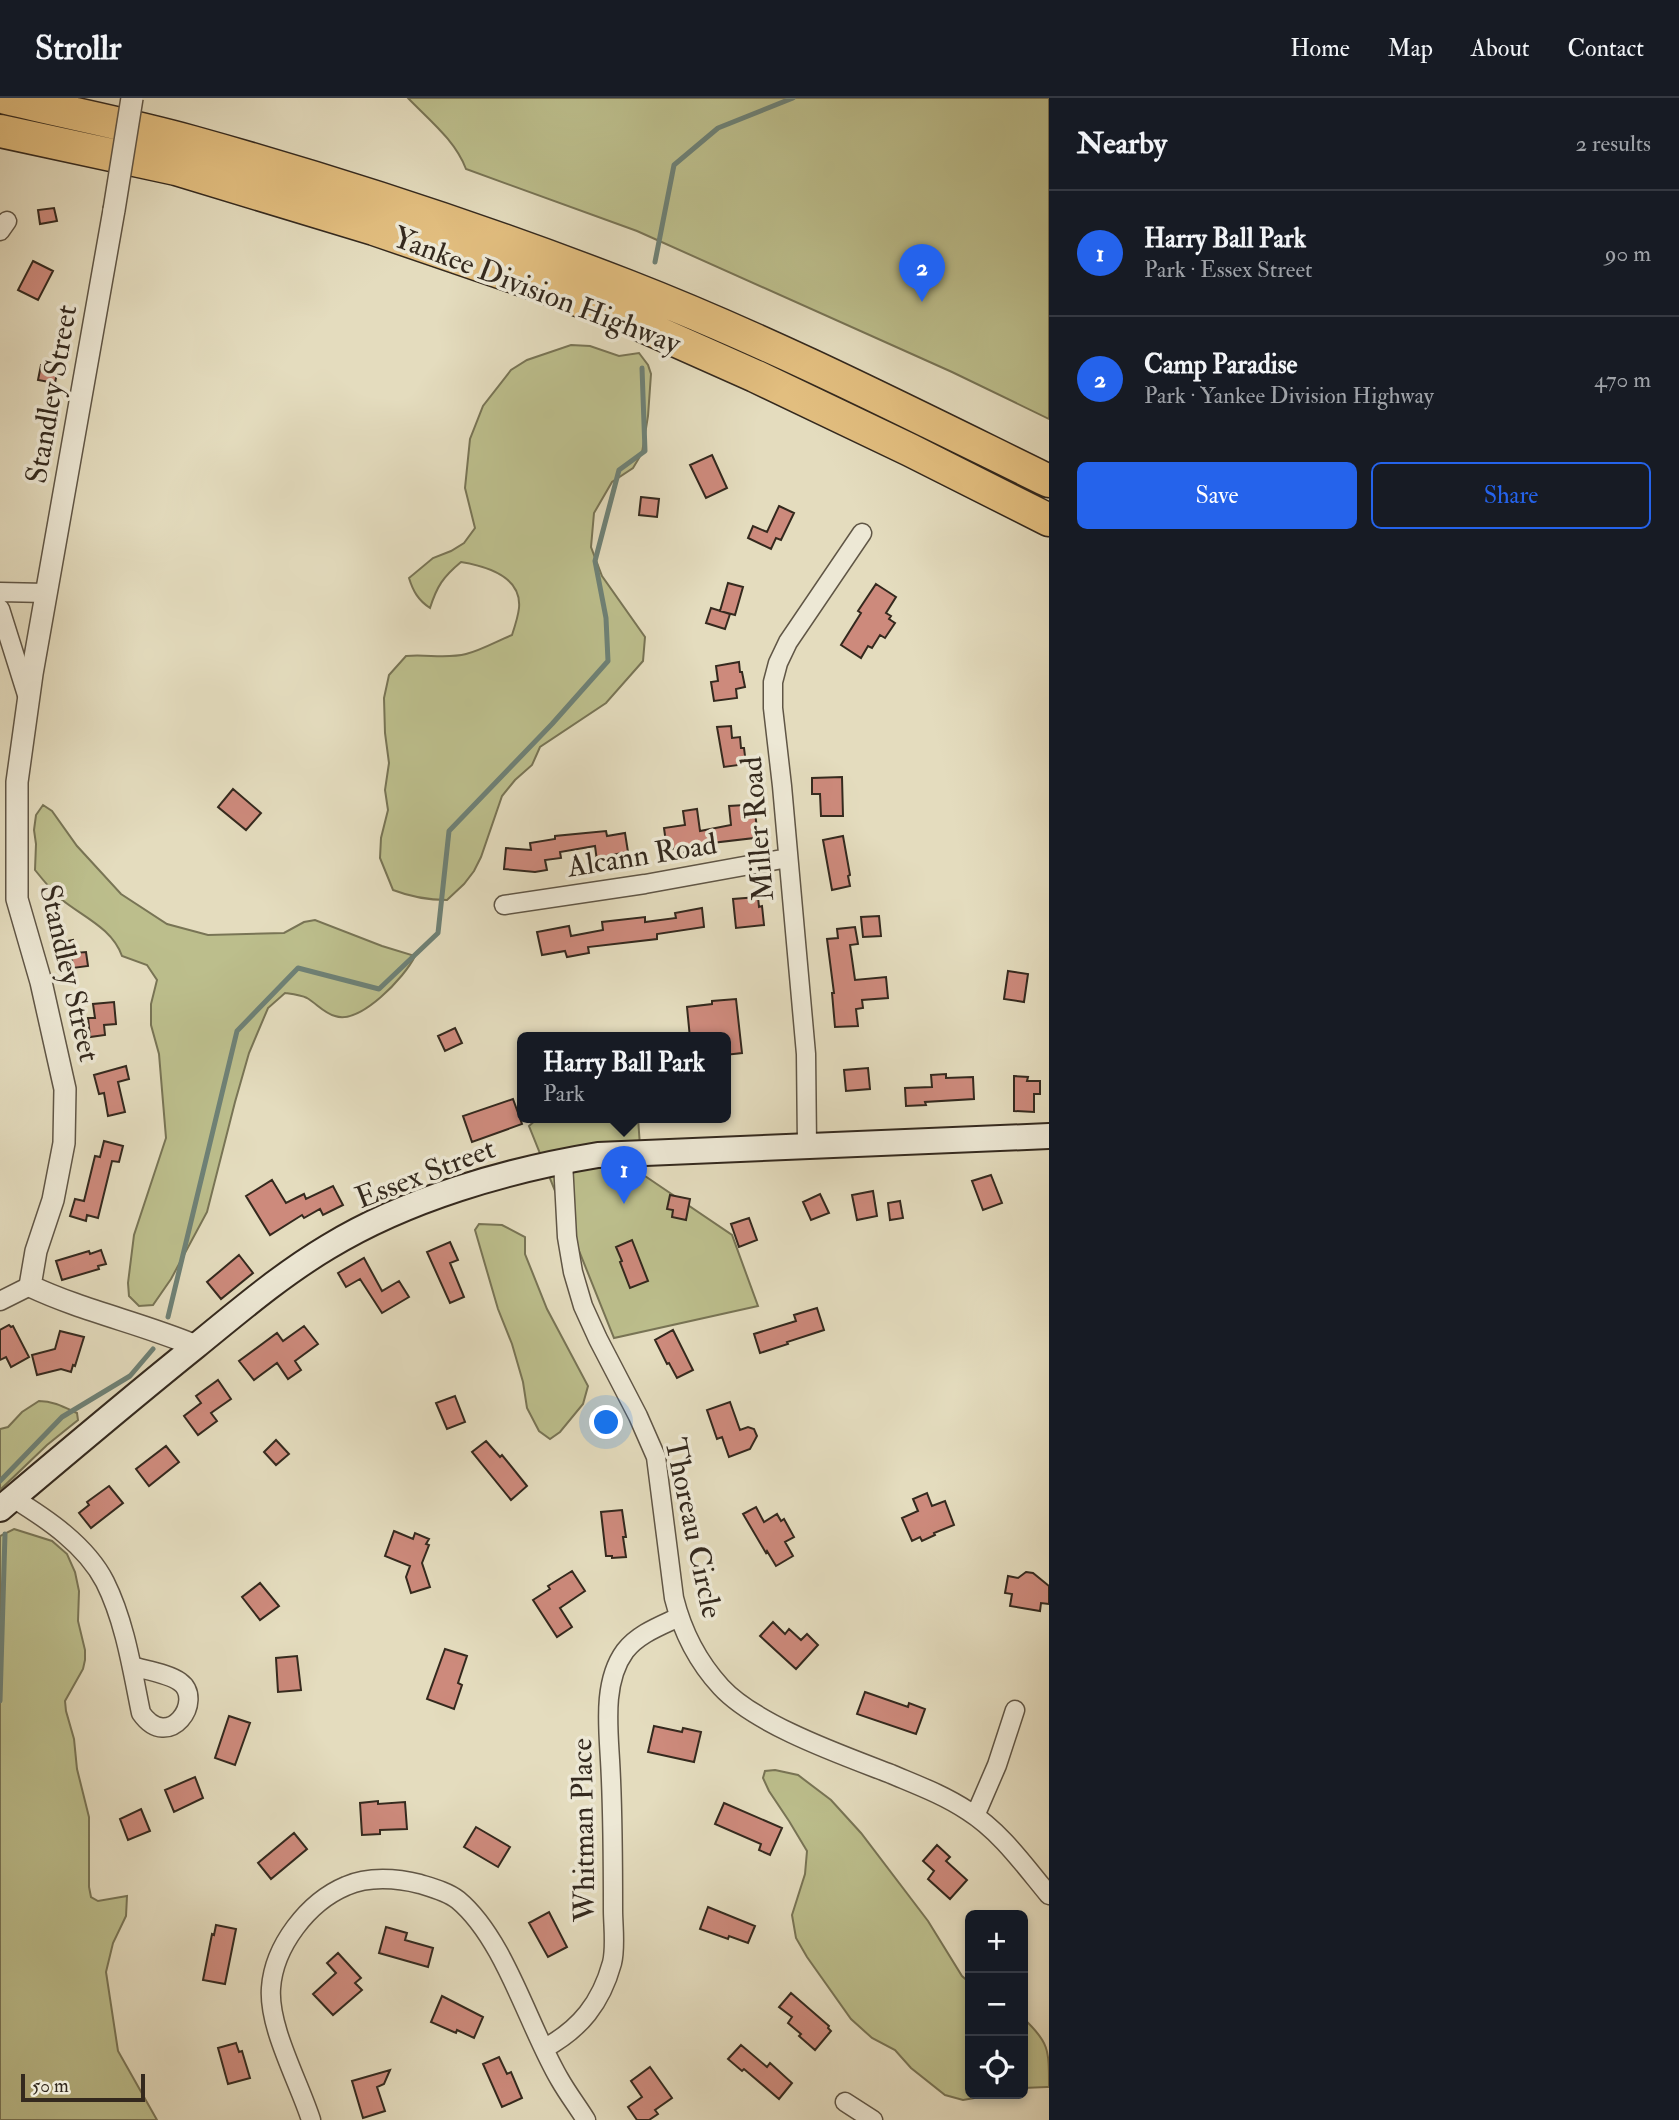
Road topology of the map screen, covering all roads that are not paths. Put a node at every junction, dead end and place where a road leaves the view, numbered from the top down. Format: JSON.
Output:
{"nodes":[{"id":1,"x":6,"y":98,"type":"edge"},
{"id":2,"x":132,"y":98,"type":"edge"},
{"id":3,"x":0,"y":131,"type":"edge"},
{"id":4,"x":1049,"y":481,"type":"edge"},
{"id":5,"x":1049,"y":520,"type":"edge"},
{"id":6,"x":862,"y":533,"type":"dead end"},
{"id":7,"x":0,"y":592,"type":"edge"},
{"id":8,"x":46,"y":593,"type":"junction"},
{"id":9,"x":0,"y":609,"type":"edge"},
{"id":10,"x":28,"y":698,"type":"junction"},
{"id":11,"x":788,"y":858,"type":"junction"},
{"id":12,"x":9,"y":900,"type":"edge"},
{"id":13,"x":504,"y":905,"type":"dead end"},
{"id":14,"x":1049,"y":1136,"type":"edge"},
{"id":15,"x":807,"y":1145,"type":"junction"},
{"id":16,"x":562,"y":1161,"type":"junction"},
{"id":17,"x":30,"y":1286,"type":"junction"},
{"id":18,"x":0,"y":1301,"type":"edge"},
{"id":19,"x":196,"y":1346,"type":"junction"},
{"id":20,"x":6,"y":1504,"type":"edge"},
{"id":21,"x":679,"y":1616,"type":"junction"},
{"id":22,"x":132,"y":1666,"type":"dead end"},
{"id":23,"x":1015,"y":1710,"type":"dead end"},
{"id":24,"x":975,"y":1816,"type":"junction"},
{"id":25,"x":1049,"y":1895,"type":"edge"},
{"id":26,"x":545,"y":2048,"type":"junction"},
{"id":27,"x":845,"y":2102,"type":"dead end"},
{"id":28,"x":311,"y":2120,"type":"edge"},
{"id":29,"x":586,"y":2120,"type":"edge"},
{"id":30,"x":873,"y":2120,"type":"edge"}],
"edges":[{"from":1,"to":4,"type":"highway","name":"Yankee Division Highway"},
{"from":2,"to":8,"type":"street","name":"Standley Street","bridge":true},
{"from":3,"to":5,"type":"highway","name":"Yankee Division Highway"},
{"from":6,"to":11,"type":"street","name":"Miller Road"},
{"from":7,"to":8,"type":"street"},
{"from":8,"to":10,"type":"street","name":"Standley Street"},
{"from":9,"to":10,"type":"street"},
{"from":10,"to":12,"type":"street","name":"Standley Street"},
{"from":11,"to":13,"type":"street","name":"Alcann Road"},
{"from":11,"to":15,"type":"street","name":"Miller Road"},
{"from":12,"to":17,"type":"street","name":"Standley Street"},
{"from":14,"to":15,"type":"main road","name":"Essex Street"},
{"from":15,"to":16,"type":"main road","name":"Essex Street"},
{"from":16,"to":19,"type":"main road","name":"Essex Street"},
{"from":16,"to":21,"type":"street","name":"Thoreau Circle"},
{"from":17,"to":18,"type":"street"},
{"from":17,"to":19,"type":"street"},
{"from":19,"to":20,"type":"main road","name":"Essex Street"},
{"from":20,"to":22,"type":"street"},
{"from":21,"to":24,"type":"street","name":"Thoreau Circle"},
{"from":21,"to":26,"type":"street","name":"Whitman Place"},
{"from":23,"to":24,"type":"street"},
{"from":24,"to":25,"type":"street","name":"Thoreau Circle"},
{"from":26,"to":28,"type":"street"},
{"from":26,"to":29,"type":"street"},
{"from":27,"to":30,"type":"street"}]}
